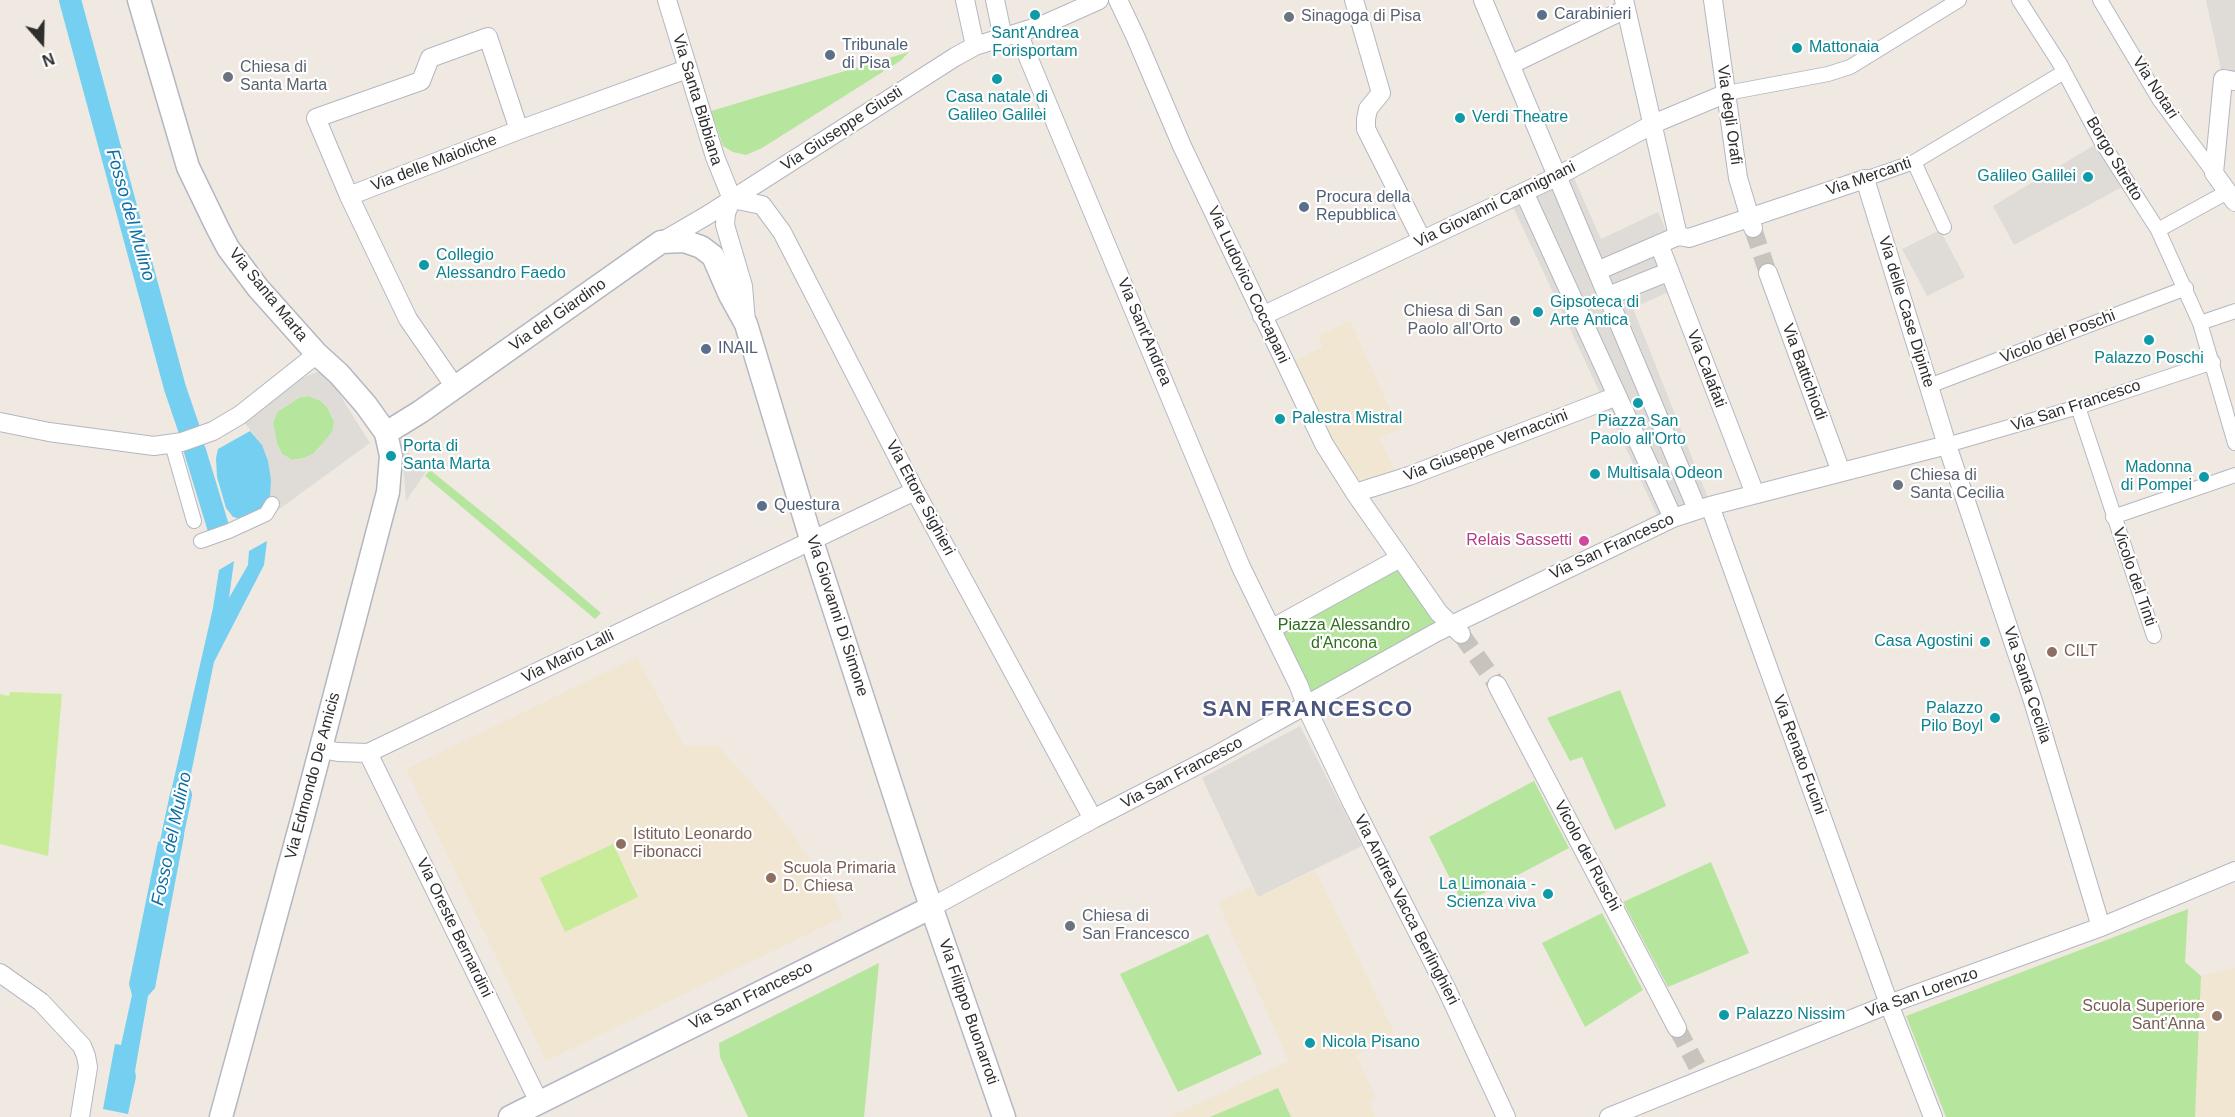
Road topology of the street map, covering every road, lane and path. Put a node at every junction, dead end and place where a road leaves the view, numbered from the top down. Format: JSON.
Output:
{"nodes":[{"id":1,"x":139,"y":0,"type":"edge"},
{"id":2,"x":667,"y":0,"type":"edge"},
{"id":3,"x":965,"y":0,"type":"edge"},
{"id":4,"x":995,"y":0,"type":"edge"},
{"id":5,"x":1099,"y":0,"type":"edge"},
{"id":6,"x":1118,"y":0,"type":"edge"},
{"id":7,"x":1354,"y":0,"type":"edge"},
{"id":8,"x":1483,"y":0,"type":"edge"},
{"id":9,"x":1713,"y":0,"type":"edge"},
{"id":10,"x":1959,"y":0,"type":"edge"},
{"id":11,"x":2019,"y":0,"type":"edge"},
{"id":12,"x":2100,"y":0,"type":"edge"},
{"id":13,"x":1625,"y":4,"type":"edge"},
{"id":14,"x":1011,"y":36,"type":"junction"},
{"id":15,"x":975,"y":46,"type":"junction"},
{"id":16,"x":1509,"y":65,"type":"junction"},
{"id":17,"x":687,"y":69,"type":"junction"},
{"id":18,"x":2064,"y":72,"type":"junction"},
{"id":19,"x":2229,"y":80,"type":"edge"},
{"id":20,"x":1727,"y":93,"type":"junction"},
{"id":21,"x":1653,"y":124,"type":"junction"},
{"id":22,"x":519,"y":130,"type":"junction"},
{"id":23,"x":1914,"y":162,"type":"junction"},
{"id":24,"x":2214,"y":173,"type":"junction"},
{"id":25,"x":1556,"y":177,"type":"junction"},
{"id":26,"x":1865,"y":179,"type":"junction"},
{"id":27,"x":1524,"y":192,"type":"junction"},
{"id":28,"x":349,"y":196,"type":"junction"},
{"id":29,"x":2232,"y":197,"type":"edge"},
{"id":30,"x":732,"y":199,"type":"junction"},
{"id":31,"x":1751,"y":224,"type":"junction"},
{"id":32,"x":1944,"y":227,"type":"dead end"},
{"id":33,"x":2158,"y":230,"type":"junction"},
{"id":34,"x":1678,"y":236,"type":"junction"},
{"id":35,"x":1422,"y":240,"type":"junction"},
{"id":36,"x":662,"y":242,"type":"junction"},
{"id":37,"x":1659,"y":244,"type":"junction"},
{"id":38,"x":1597,"y":271,"type":"junction"},
{"id":39,"x":1668,"y":272,"type":"junction"},
{"id":40,"x":1767,"y":273,"type":"tunnel mouth"},
{"id":41,"x":2186,"y":288,"type":"junction"},
{"id":42,"x":1608,"y":296,"type":"junction"},
{"id":43,"x":2235,"y":311,"type":"edge"},
{"id":44,"x":1262,"y":316,"type":"junction"},
{"id":45,"x":2200,"y":323,"type":"junction"},
{"id":46,"x":746,"y":324,"type":"junction"},
{"id":47,"x":317,"y":354,"type":"junction"},
{"id":48,"x":2213,"y":362,"type":"junction"},
{"id":49,"x":1929,"y":386,"type":"junction"},
{"id":50,"x":455,"y":387,"type":"junction"},
{"id":51,"x":1617,"y":396,"type":"junction"},
{"id":52,"x":2078,"y":407,"type":"junction"},
{"id":53,"x":0,"y":422,"type":"edge"},
{"id":54,"x":386,"y":433,"type":"junction"},
{"id":55,"x":177,"y":443,"type":"junction"},
{"id":56,"x":2235,"y":443,"type":"edge"},
{"id":57,"x":1947,"y":445,"type":"junction"},
{"id":58,"x":1841,"y":472,"type":"junction"},
{"id":59,"x":2235,"y":475,"type":"edge"},
{"id":60,"x":915,"y":491,"type":"junction"},
{"id":61,"x":1355,"y":493,"type":"junction"},
{"id":62,"x":1755,"y":494,"type":"junction"},
{"id":63,"x":272,"y":504,"type":"dead end"},
{"id":64,"x":1704,"y":507,"type":"junction"},
{"id":65,"x":1673,"y":518,"type":"junction"},
{"id":66,"x":2113,"y":518,"type":"junction"},
{"id":67,"x":194,"y":521,"type":"dead end"},
{"id":68,"x":812,"y":540,"type":"junction"},
{"id":69,"x":201,"y":541,"type":"dead end"},
{"id":70,"x":1400,"y":558,"type":"junction"},
{"id":71,"x":1271,"y":629,"type":"junction"},
{"id":72,"x":1455,"y":630,"type":"junction"},
{"id":73,"x":2154,"y":636,"type":"dead end"},
{"id":74,"x":1497,"y":685,"type":"tunnel mouth"},
{"id":75,"x":1307,"y":704,"type":"junction"},
{"id":76,"x":321,"y":749,"type":"junction"},
{"id":77,"x":368,"y":753,"type":"junction"},
{"id":78,"x":1093,"y":819,"type":"junction"},
{"id":79,"x":2235,"y":871,"type":"edge"},
{"id":80,"x":932,"y":907,"type":"junction"},
{"id":81,"x":2101,"y":927,"type":"junction"},
{"id":82,"x":0,"y":973,"type":"edge"},
{"id":83,"x":1889,"y":1004,"type":"junction"},
{"id":84,"x":1677,"y":1028,"type":"tunnel mouth"},
{"id":85,"x":539,"y":1102,"type":"junction"},
{"id":86,"x":80,"y":1117,"type":"edge"},
{"id":87,"x":221,"y":1117,"type":"edge"},
{"id":88,"x":510,"y":1117,"type":"edge"},
{"id":89,"x":1004,"y":1117,"type":"edge"},
{"id":90,"x":1506,"y":1117,"type":"edge"},
{"id":91,"x":1609,"y":1117,"type":"edge"},
{"id":92,"x":1932,"y":1117,"type":"edge"}],
"edges":[{"from":1,"to":47,"type":"street","name":"Via Santa Marta"},
{"from":2,"to":17,"type":"street","name":"Via Santa Bibbiana"},
{"from":3,"to":15,"type":"street"},
{"from":4,"to":14,"type":"street","name":"Via Sant'Andrea"},
{"from":5,"to":14,"type":"street","name":"Via Giuseppe Giusti"},
{"from":6,"to":44,"type":"street","name":"Via Ludovico Coccapani"},
{"from":7,"to":35,"type":"street"},
{"from":8,"to":16,"type":"street"},
{"from":9,"to":20,"type":"street","name":"Via degli Orafi"},
{"from":10,"to":20,"type":"street"},
{"from":11,"to":18,"type":"street","name":"Borgo Stretto"},
{"from":12,"to":24,"type":"street","name":"Via Notari"},
{"from":13,"to":16,"type":"street"},
{"from":13,"to":21,"type":"street"},
{"from":14,"to":15,"type":"street","name":"Via Giuseppe Giusti"},
{"from":14,"to":71,"type":"street","name":"Via Sant'Andrea"},
{"from":15,"to":30,"type":"street","name":"Via Giuseppe Giusti"},
{"from":16,"to":25,"type":"street"},
{"from":17,"to":22,"type":"street","name":"Via delle Maioliche"},
{"from":17,"to":30,"type":"street","name":"Via Santa Bibbiana"},
{"from":18,"to":23,"type":"street","name":"Via Mercanti"},
{"from":18,"to":33,"type":"street","name":"Borgo Stretto"},
{"from":19,"to":24,"type":"street"},
{"from":20,"to":21,"type":"street","name":"Via Giovanni Carmignani"},
{"from":20,"to":31,"type":"street","name":"Via degli Orafi"},
{"from":21,"to":25,"type":"street","name":"Via Giovanni Carmignani"},
{"from":21,"to":34,"type":"street"},
{"from":22,"to":28,"type":"street","name":"Via delle Maioliche"},
{"from":22,"to":28,"type":"street","name":"Via delle Maioliche"},
{"from":23,"to":26,"type":"street","name":"Via Mercanti"},
{"from":23,"to":32,"type":"street"},
{"from":24,"to":29,"type":"street"},
{"from":25,"to":27,"type":"street","name":"Via Giovanni Carmignani"},
{"from":25,"to":38,"type":"street"},
{"from":26,"to":31,"type":"street","name":"Via Mercanti"},
{"from":26,"to":49,"type":"street","name":"Via delle Case Dipinte"},
{"from":27,"to":35,"type":"street","name":"Via Giovanni Carmignani"},
{"from":27,"to":51,"type":"street"},
{"from":28,"to":50,"type":"street","name":"Via delle Maioliche"},
{"from":29,"to":33,"type":"street"},
{"from":30,"to":36,"type":"street","name":"Via del Giardino"},
{"from":30,"to":46,"type":"street","name":"Via Giovanni Di Simone"},
{"from":30,"to":60,"type":"street","name":"Via Ettore Sighieri"},
{"from":31,"to":34,"type":"street","name":"Via Mercanti"},
{"from":33,"to":41,"type":"street","name":"Borgo Stretto"},
{"from":34,"to":37,"type":"street","name":"Via Mercanti"},
{"from":35,"to":44,"type":"street","name":"Via Giovanni Carmignani"},
{"from":36,"to":46,"type":"street","name":"Via Giovanni Di Simone"},
{"from":36,"to":50,"type":"street","name":"Via del Giardino"},
{"from":37,"to":38,"type":"street"},
{"from":37,"to":39,"type":"street","name":"Via Calafati"},
{"from":38,"to":42,"type":"street"},
{"from":39,"to":42,"type":"street"},
{"from":39,"to":62,"type":"street","name":"Via Calafati"},
{"from":40,"to":58,"type":"street","name":"Via Battichiodi"},
{"from":41,"to":45,"type":"street","name":"Borgo Stretto"},
{"from":41,"to":49,"type":"street","name":"Vicolo del Poschi"},
{"from":42,"to":64,"type":"street"},
{"from":43,"to":45,"type":"street"},
{"from":44,"to":61,"type":"street","name":"Via Ludovico Coccapani"},
{"from":45,"to":48,"type":"street","name":"Borgo Stretto"},
{"from":46,"to":68,"type":"street","name":"Via Giovanni Di Simone"},
{"from":47,"to":54,"type":"street","name":"Via Santa Marta"},
{"from":47,"to":55,"type":"street"},
{"from":48,"to":52,"type":"street","name":"Via San Francesco"},
{"from":48,"to":56,"type":"street","name":"Borgo Stretto"},
{"from":49,"to":57,"type":"street","name":"Via delle Case Dipinte"},
{"from":50,"to":54,"type":"street","name":"Via del Giardino"},
{"from":51,"to":61,"type":"street","name":"Via Giuseppe Vernaccini"},
{"from":51,"to":65,"type":"street"},
{"from":52,"to":57,"type":"street","name":"Via San Francesco"},
{"from":52,"to":66,"type":"street","name":"Vicolo del Tinti"},
{"from":53,"to":55,"type":"street"},
{"from":54,"to":76,"type":"street","name":"Via Edmondo De Amicis"},
{"from":55,"to":67,"type":"street"},
{"from":57,"to":58,"type":"street","name":"Via San Francesco"},
{"from":57,"to":81,"type":"street","name":"Via Santa Cecilia"},
{"from":58,"to":62,"type":"street","name":"Via San Francesco"},
{"from":59,"to":66,"type":"street","name":"Vicolo del Tinti"},
{"from":60,"to":68,"type":"street","name":"Via Mario Lalli"},
{"from":60,"to":78,"type":"street","name":"Via Ettore Sighieri"},
{"from":61,"to":70,"type":"street","name":"Via Ludovico Coccapani"},
{"from":62,"to":64,"type":"street","name":"Via San Francesco"},
{"from":63,"to":69,"type":"street"},
{"from":64,"to":65,"type":"street","name":"Via San Francesco"},
{"from":64,"to":83,"type":"street","name":"Via Renato Fucini"},
{"from":65,"to":72,"type":"street","name":"Via San Francesco"},
{"from":66,"to":73,"type":"street","name":"Vicolo del Tinti"},
{"from":68,"to":77,"type":"street","name":"Via Mario Lalli"},
{"from":68,"to":80,"type":"street","name":"Via Giovanni Di Simone"},
{"from":70,"to":71,"type":"street"},
{"from":70,"to":72,"type":"street"},
{"from":71,"to":75,"type":"street"},
{"from":72,"to":75,"type":"street","name":"Via San Francesco"},
{"from":74,"to":84,"type":"street","name":"Vicolo del Ruschi"},
{"from":75,"to":78,"type":"street","name":"Via San Francesco"},
{"from":75,"to":90,"type":"street","name":"Via Andrea Vacca Berlinghieri"},
{"from":76,"to":77,"type":"street","name":"Via Mario Lalli"},
{"from":76,"to":87,"type":"street","name":"Via Edmondo De Amicis"},
{"from":77,"to":85,"type":"street","name":"Via Oreste Bernardini"},
{"from":78,"to":80,"type":"street","name":"Via San Francesco"},
{"from":79,"to":81,"type":"street","name":"Via San Lorenzo"},
{"from":80,"to":85,"type":"street","name":"Via San Francesco"},
{"from":80,"to":89,"type":"street","name":"Via Filippo Buonarroti"},
{"from":81,"to":83,"type":"street","name":"Via San Lorenzo"},
{"from":82,"to":86,"type":"street"},
{"from":83,"to":91,"type":"street","name":"Via San Lorenzo"},
{"from":83,"to":92,"type":"street","name":"Via Renato Fucini"},
{"from":85,"to":88,"type":"street","name":"Via San Francesco"}]}
